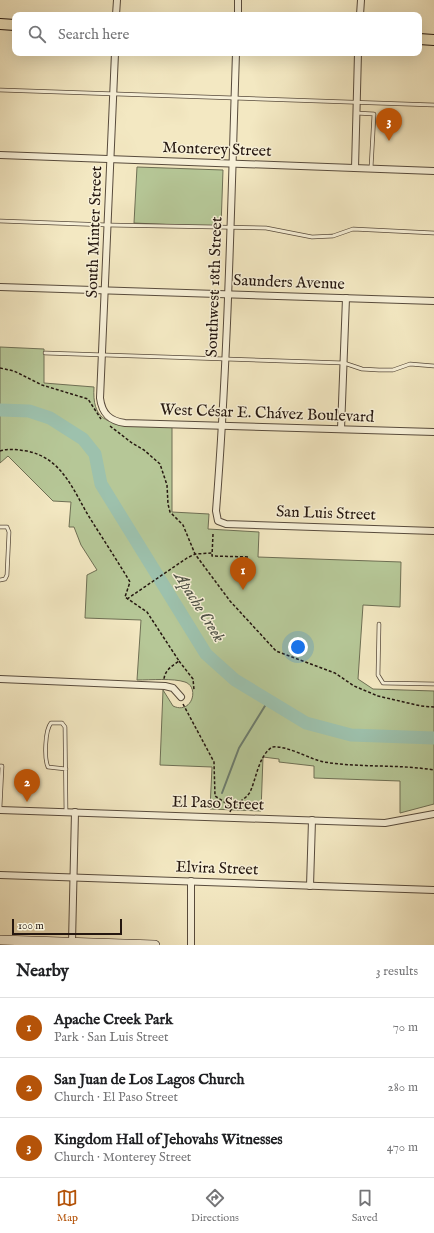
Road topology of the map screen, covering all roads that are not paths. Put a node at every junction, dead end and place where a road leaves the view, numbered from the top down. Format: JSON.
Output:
{"nodes":[{"id":1,"x":117,"y":0,"type":"edge"},
{"id":2,"x":238,"y":0,"type":"edge"},
{"id":3,"x":360,"y":0,"type":"edge"},
{"id":4,"x":116,"y":12,"type":"edge"},
{"id":5,"x":238,"y":12,"type":"edge"},
{"id":6,"x":360,"y":12,"type":"edge"},
{"id":7,"x":0,"y":24,"type":"edge"},
{"id":8,"x":12,"y":25,"type":"edge"},
{"id":9,"x":422,"y":39,"type":"edge"},
{"id":10,"x":434,"y":40,"type":"edge"},
{"id":11,"x":115,"y":56,"type":"edge"},
{"id":12,"x":236,"y":56,"type":"edge"},
{"id":13,"x":358,"y":56,"type":"edge"},
{"id":14,"x":0,"y":90,"type":"edge"},
{"id":15,"x":114,"y":94,"type":"junction"},
{"id":16,"x":234,"y":98,"type":"junction"},
{"id":17,"x":356,"y":103,"type":"junction"},
{"id":18,"x":434,"y":105,"type":"edge"},
{"id":19,"x":356,"y":113,"type":"junction"},
{"id":20,"x":0,"y":155,"type":"edge"},
{"id":21,"x":110,"y":160,"type":"junction"},
{"id":22,"x":232,"y":164,"type":"junction"},
{"id":23,"x":355,"y":168,"type":"junction"},
{"id":24,"x":371,"y":169,"type":"junction"},
{"id":25,"x":434,"y":171,"type":"edge"},
{"id":26,"x":0,"y":221,"type":"edge"},
{"id":27,"x":108,"y":226,"type":"junction"},
{"id":28,"x":231,"y":228,"type":"junction"},
{"id":29,"x":434,"y":233,"type":"edge"},
{"id":30,"x":0,"y":287,"type":"edge"},
{"id":31,"x":106,"y":291,"type":"junction"},
{"id":32,"x":229,"y":294,"type":"junction"},
{"id":33,"x":346,"y":298,"type":"junction"},
{"id":34,"x":434,"y":301,"type":"edge"},
{"id":35,"x":45,"y":353,"type":"dead end"},
{"id":36,"x":102,"y":355,"type":"junction"},
{"id":37,"x":226,"y":360,"type":"junction"},
{"id":38,"x":344,"y":363,"type":"junction"},
{"id":39,"x":434,"y":366,"type":"edge"},
{"id":40,"x":104,"y":412,"type":"joint"},
{"id":41,"x":223,"y":426,"type":"junction"},
{"id":42,"x":341,"y":429,"type":"junction"},
{"id":43,"x":434,"y":432,"type":"edge"},
{"id":44,"x":218,"y":521,"type":"joint"},
{"id":45,"x":0,"y":527,"type":"edge"},
{"id":46,"x":434,"y":531,"type":"edge"},
{"id":47,"x":0,"y":580,"type":"edge"},
{"id":48,"x":379,"y":624,"type":"dead end"},
{"id":49,"x":0,"y":680,"type":"edge"},
{"id":50,"x":434,"y":684,"type":"edge"},
{"id":51,"x":181,"y":697,"type":"road end"},
{"id":52,"x":0,"y":766,"type":"edge"},
{"id":53,"x":66,"y":769,"type":"junction"},
{"id":54,"x":0,"y":807,"type":"edge"},
{"id":55,"x":0,"y":810,"type":"edge"},
{"id":56,"x":66,"y":812,"type":"junction"},
{"id":57,"x":75,"y":812,"type":"junction"},
{"id":58,"x":434,"y":814,"type":"edge"},
{"id":59,"x":312,"y":820,"type":"junction"},
{"id":60,"x":0,"y":875,"type":"edge"},
{"id":61,"x":73,"y":878,"type":"junction"},
{"id":62,"x":191,"y":881,"type":"junction"},
{"id":63,"x":310,"y":886,"type":"junction"},
{"id":64,"x":434,"y":890,"type":"edge"},
{"id":65,"x":0,"y":940,"type":"edge"},
{"id":66,"x":74,"y":943,"type":"edge"},
{"id":67,"x":155,"y":945,"type":"edge"},
{"id":68,"x":191,"y":945,"type":"edge"}],
"edges":[{"from":1,"to":4,"type":"street"},
{"from":2,"to":5,"type":"street"},
{"from":3,"to":6,"type":"street"},
{"from":7,"to":8,"type":"main road"},
{"from":9,"to":10,"type":"main road"},
{"from":11,"to":15,"type":"street","name":"South Minter Street"},
{"from":12,"to":16,"type":"street","name":"Southwest 18th Street"},
{"from":13,"to":17,"type":"street"},
{"from":14,"to":15,"type":"lane"},
{"from":15,"to":16,"type":"lane"},
{"from":15,"to":21,"type":"street","name":"South Minter Street"},
{"from":16,"to":17,"type":"lane"},
{"from":16,"to":22,"type":"street","name":"Southwest 18th Street"},
{"from":17,"to":18,"type":"lane"},
{"from":17,"to":19,"type":"street"},
{"from":19,"to":23,"type":"street"},
{"from":19,"to":24,"type":"lane"},
{"from":20,"to":21,"type":"street","name":"Monterey Street"},
{"from":21,"to":22,"type":"street","name":"Monterey Street"},
{"from":21,"to":27,"type":"street","name":"South Minter Street"},
{"from":22,"to":23,"type":"street","name":"Monterey Street"},
{"from":22,"to":28,"type":"street","name":"Southwest 18th Street"},
{"from":23,"to":24,"type":"street","name":"Monterey Street"},
{"from":24,"to":25,"type":"street","name":"Monterey Street"},
{"from":26,"to":27,"type":"lane"},
{"from":27,"to":28,"type":"lane"},
{"from":27,"to":31,"type":"street","name":"South Minter Street"},
{"from":28,"to":29,"type":"lane"},
{"from":28,"to":32,"type":"street","name":"Southwest 18th Street"},
{"from":30,"to":31,"type":"street","name":"Saunders Avenue"},
{"from":31,"to":32,"type":"street","name":"Saunders Avenue"},
{"from":31,"to":36,"type":"street","name":"South Minter Street"},
{"from":32,"to":33,"type":"street","name":"Saunders Avenue"},
{"from":32,"to":37,"type":"street","name":"Southwest 18th Street"},
{"from":33,"to":34,"type":"street","name":"Saunders Avenue"},
{"from":33,"to":38,"type":"street"},
{"from":35,"to":36,"type":"lane"},
{"from":36,"to":37,"type":"lane"},
{"from":36,"to":40,"type":"street","name":"South Minter Street"},
{"from":37,"to":38,"type":"lane"},
{"from":37,"to":41,"type":"street","name":"Southwest 18th Street"},
{"from":38,"to":39,"type":"lane"},
{"from":38,"to":42,"type":"street"},
{"from":40,"to":41,"type":"street","name":"West César E. Chávez Boulevard"},
{"from":41,"to":42,"type":"street","name":"West César E. Chávez Boulevard"},
{"from":41,"to":44,"type":"street","name":"Southwest 18th Street"},
{"from":42,"to":43,"type":"street","name":"West César E. Chávez Boulevard"},
{"from":44,"to":46,"type":"street","name":"San Luis Street"},
{"from":45,"to":47,"type":"lane"},
{"from":48,"to":50,"type":"lane"},
{"from":49,"to":51,"type":"street"},
{"from":52,"to":54,"type":"lane"},
{"from":53,"to":53,"type":"lane"},
{"from":53,"to":56,"type":"lane"},
{"from":55,"to":56,"type":"street","name":"El Paso Street"},
{"from":56,"to":57,"type":"street","name":"El Paso Street"},
{"from":57,"to":59,"type":"street","name":"El Paso Street"},
{"from":57,"to":61,"type":"street"},
{"from":58,"to":59,"type":"street","name":"El Paso Street"},
{"from":59,"to":63,"type":"street"},
{"from":60,"to":61,"type":"street","name":"Elvira Street"},
{"from":61,"to":62,"type":"street","name":"Elvira Street"},
{"from":61,"to":66,"type":"street"},
{"from":62,"to":63,"type":"street","name":"Elvira Street"},
{"from":62,"to":68,"type":"street"},
{"from":63,"to":64,"type":"street","name":"Elvira Street"},
{"from":65,"to":66,"type":"main road"},
{"from":66,"to":67,"type":"main road"}]}
